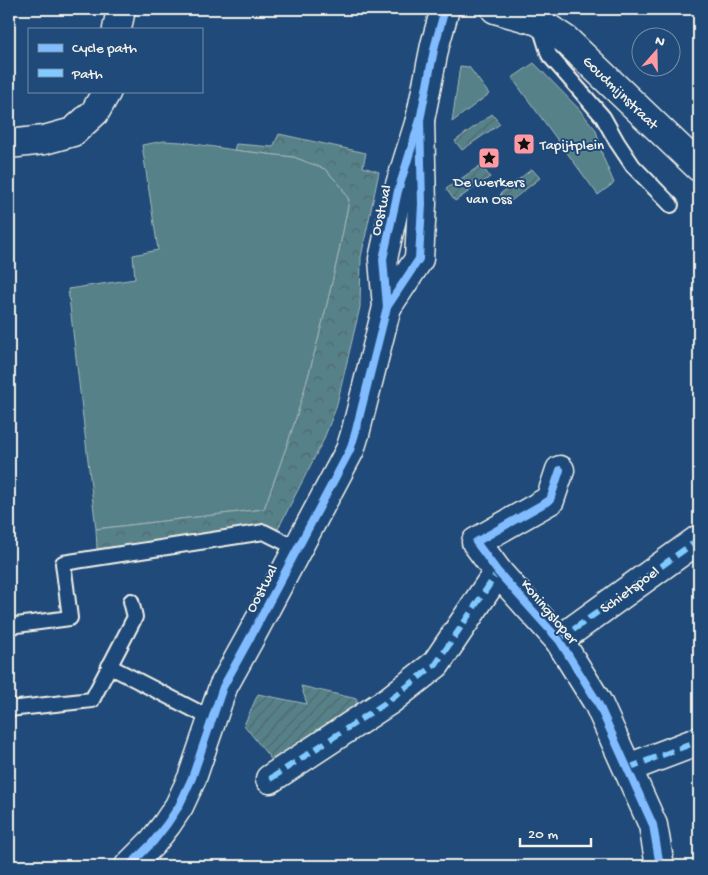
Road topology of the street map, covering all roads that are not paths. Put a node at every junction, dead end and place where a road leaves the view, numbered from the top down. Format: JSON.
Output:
{"nodes":[{"id":1,"x":121,"y":9,"type":"edge"},
{"id":2,"x":444,"y":9,"type":"edge"},
{"id":3,"x":494,"y":9,"type":"edge"},
{"id":4,"x":541,"y":15,"type":"edge"},
{"id":5,"x":117,"y":28,"type":"edge"},
{"id":6,"x":106,"y":92,"type":"edge"},
{"id":7,"x":9,"y":144,"type":"edge"},
{"id":8,"x":699,"y":168,"type":"edge"},
{"id":9,"x":671,"y":205,"type":"dead end"},
{"id":10,"x":560,"y":470,"type":"dead end"},
{"id":11,"x":699,"y":539,"type":"edge"},
{"id":12,"x":298,"y":549,"type":"junction"},
{"id":13,"x":498,"y":572,"type":"junction"},
{"id":14,"x":131,"y":601,"type":"dead end"},
{"id":15,"x":9,"y":626,"type":"edge"},
{"id":16,"x":559,"y":640,"type":"junction"},
{"id":17,"x":109,"y":666,"type":"junction"},
{"id":18,"x":9,"y":704,"type":"edge"},
{"id":19,"x":212,"y":719,"type":"junction"},
{"id":20,"x":699,"y":741,"type":"edge"},
{"id":21,"x":628,"y":768,"type":"junction"},
{"id":22,"x":270,"y":779,"type":"dead end"},
{"id":23,"x":133,"y":865,"type":"edge"},
{"id":24,"x":660,"y":866,"type":"edge"}],
"edges":[{"from":1,"to":5,"type":"street"},
{"from":2,"to":12,"type":"street","name":"Oostwal"},
{"from":3,"to":4,"type":"street","name":"Goudmijnstraat"},
{"from":4,"to":8,"type":"street","name":"Goudmijnstraat"},
{"from":4,"to":9,"type":"lane"},
{"from":6,"to":7,"type":"street"},
{"from":10,"to":13,"type":"street","name":"Koningsloper"},
{"from":11,"to":16,"type":"street","name":"Schietspoel"},
{"from":12,"to":15,"type":"lane"},
{"from":12,"to":19,"type":"street","name":"Oostwal"},
{"from":13,"to":16,"type":"street","name":"Koningsloper"},
{"from":13,"to":22,"type":"street"},
{"from":14,"to":17,"type":"lane"},
{"from":16,"to":21,"type":"street","name":"Koningsloper"},
{"from":17,"to":18,"type":"lane"},
{"from":17,"to":19,"type":"lane"},
{"from":19,"to":23,"type":"street","name":"Oostwal"},
{"from":20,"to":21,"type":"street"},
{"from":21,"to":24,"type":"street","name":"Koningsloper"}]}
